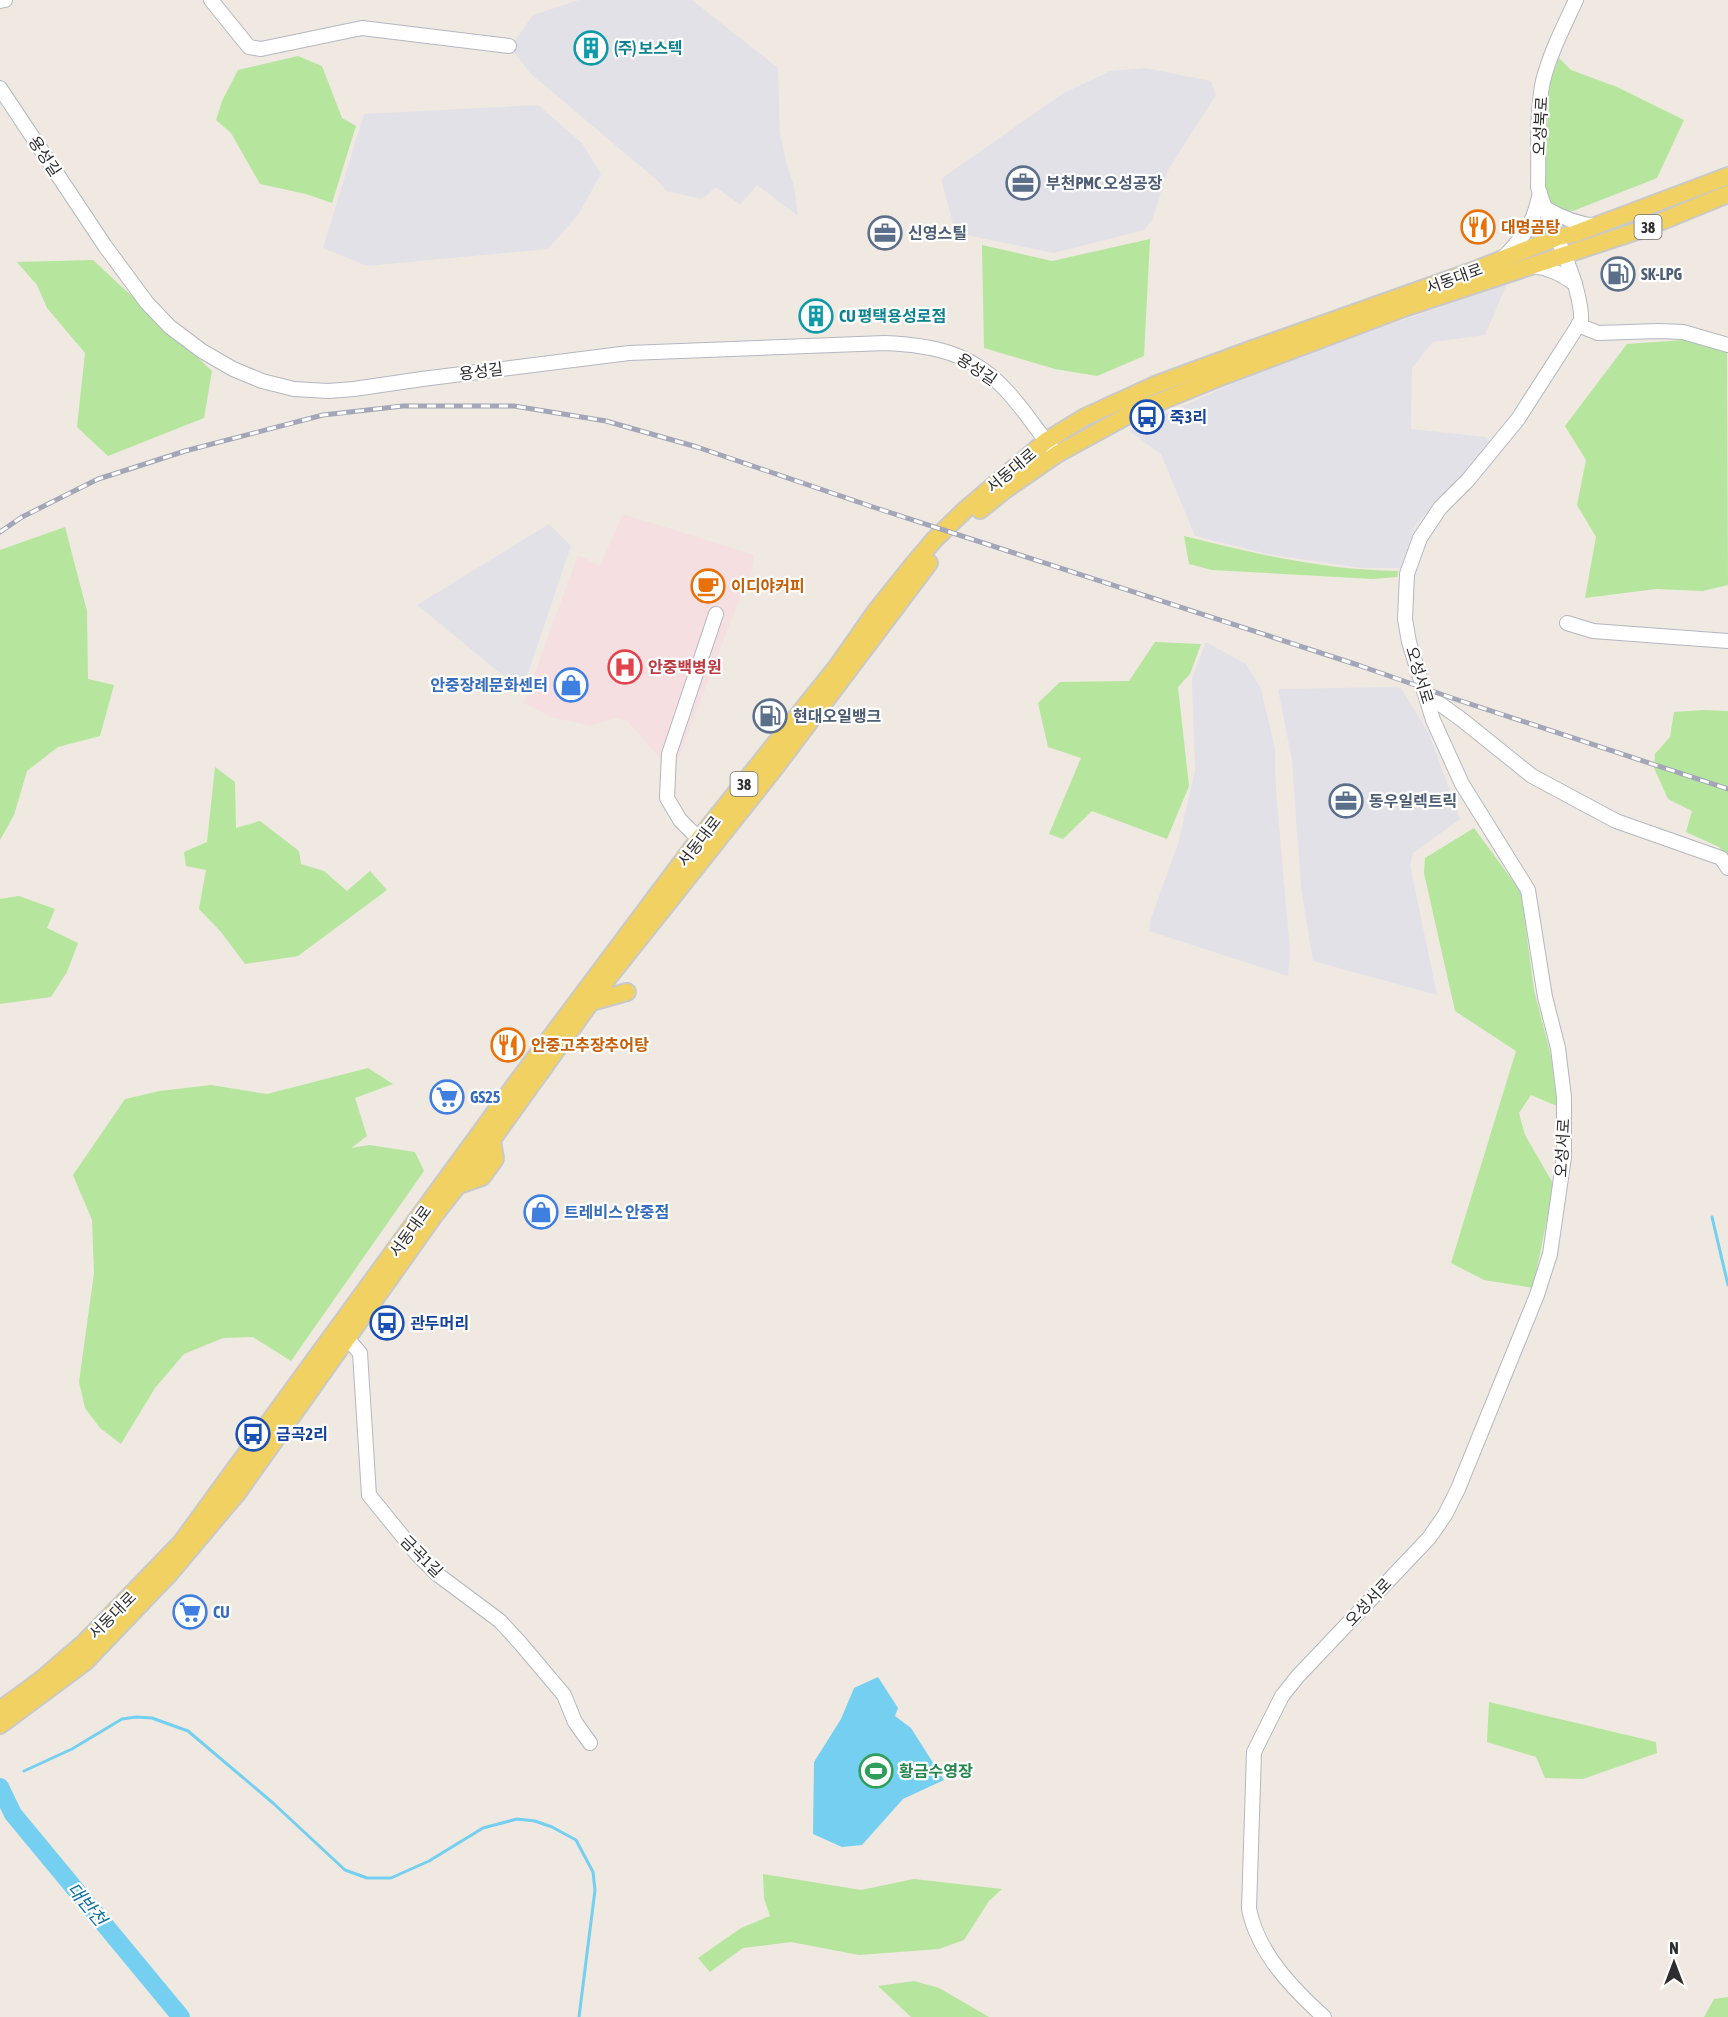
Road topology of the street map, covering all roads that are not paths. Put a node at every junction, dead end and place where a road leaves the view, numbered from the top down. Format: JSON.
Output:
{"nodes":[{"id":1,"x":5,"y":0,"type":"edge"},
{"id":2,"x":211,"y":0,"type":"edge"},
{"id":3,"x":1576,"y":0,"type":"edge"},
{"id":4,"x":0,"y":1,"type":"edge"},
{"id":5,"x":510,"y":46,"type":"dead end"},
{"id":6,"x":0,"y":88,"type":"edge"},
{"id":7,"x":1728,"y":177,"type":"edge"},
{"id":8,"x":1539,"y":190,"type":"junction"},
{"id":9,"x":1728,"y":194,"type":"edge"},
{"id":10,"x":1545,"y":208,"type":"junction"},
{"id":11,"x":1596,"y":226,"type":"junction"},
{"id":12,"x":1558,"y":237,"type":"junction"},
{"id":13,"x":1565,"y":254,"type":"junction"},
{"id":14,"x":1502,"y":260,"type":"junction"},
{"id":15,"x":1531,"y":266,"type":"junction"},
{"id":16,"x":1575,"y":284,"type":"junction"},
{"id":17,"x":1578,"y":326,"type":"junction"},
{"id":18,"x":1728,"y":345,"type":"edge"},
{"id":19,"x":1051,"y":448,"type":"junction"},
{"id":20,"x":716,"y":614,"type":"dead end"},
{"id":21,"x":1567,"y":623,"type":"dead end"},
{"id":22,"x":1728,"y":641,"type":"edge"},
{"id":23,"x":1426,"y":694,"type":"junction"},
{"id":24,"x":706,"y":843,"type":"junction"},
{"id":25,"x":1728,"y":868,"type":"edge"},
{"id":26,"x":627,"y":992,"type":"dead end"},
{"id":27,"x":591,"y":1002,"type":"junction"},
{"id":28,"x":340,"y":1338,"type":"junction"},
{"id":29,"x":0,"y":1710,"type":"edge"},
{"id":30,"x":0,"y":1725,"type":"edge"},
{"id":31,"x":590,"y":1743,"type":"dead end"},
{"id":32,"x":1324,"y":2017,"type":"edge"}],
"edges":[{"from":1,"to":4,"type":"street"},
{"from":2,"to":5,"type":"street"},
{"from":3,"to":8,"type":"street","name":"오성북로"},
{"from":6,"to":19,"type":"street","name":"용성길"},
{"from":7,"to":11,"type":"main road","name":"서동대로","number":"38"},
{"from":8,"to":10,"type":"street"},
{"from":8,"to":14,"type":"street"},
{"from":9,"to":13,"type":"main road","name":"서동대로","number":"38"},
{"from":10,"to":11,"type":"street"},
{"from":10,"to":12,"type":"street"},
{"from":11,"to":12,"type":"main road","name":"서동대로","number":"38"},
{"from":12,"to":13,"type":"street"},
{"from":12,"to":14,"type":"main road","name":"서동대로","number":"38"},
{"from":13,"to":15,"type":"main road","name":"서동대로","number":"38"},
{"from":13,"to":16,"type":"street"},
{"from":14,"to":19,"type":"main road","name":"서동대로","number":"38"},
{"from":15,"to":16,"type":"street"},
{"from":15,"to":19,"type":"main road","name":"서동대로","number":"38"},
{"from":16,"to":17,"type":"street"},
{"from":17,"to":18,"type":"street"},
{"from":17,"to":23,"type":"street","name":"오성서로"},
{"from":19,"to":24,"type":"main road","name":"서동대로","number":"38"},
{"from":20,"to":24,"type":"street"},
{"from":21,"to":22,"type":"street"},
{"from":23,"to":25,"type":"street"},
{"from":23,"to":32,"type":"street","name":"오성서로"},
{"from":24,"to":27,"type":"main road","name":"서동대로","number":"38"},
{"from":24,"to":28,"type":"main road","name":"서동대로","number":"38"},
{"from":26,"to":27,"type":"main road"},
{"from":27,"to":28,"type":"main road","name":"서동대로","number":"38"},
{"from":28,"to":29,"type":"main road","name":"서동대로","number":"38"},
{"from":28,"to":30,"type":"main road","name":"서동대로","number":"38"},
{"from":28,"to":31,"type":"street","name":"금곡1길"}]}
